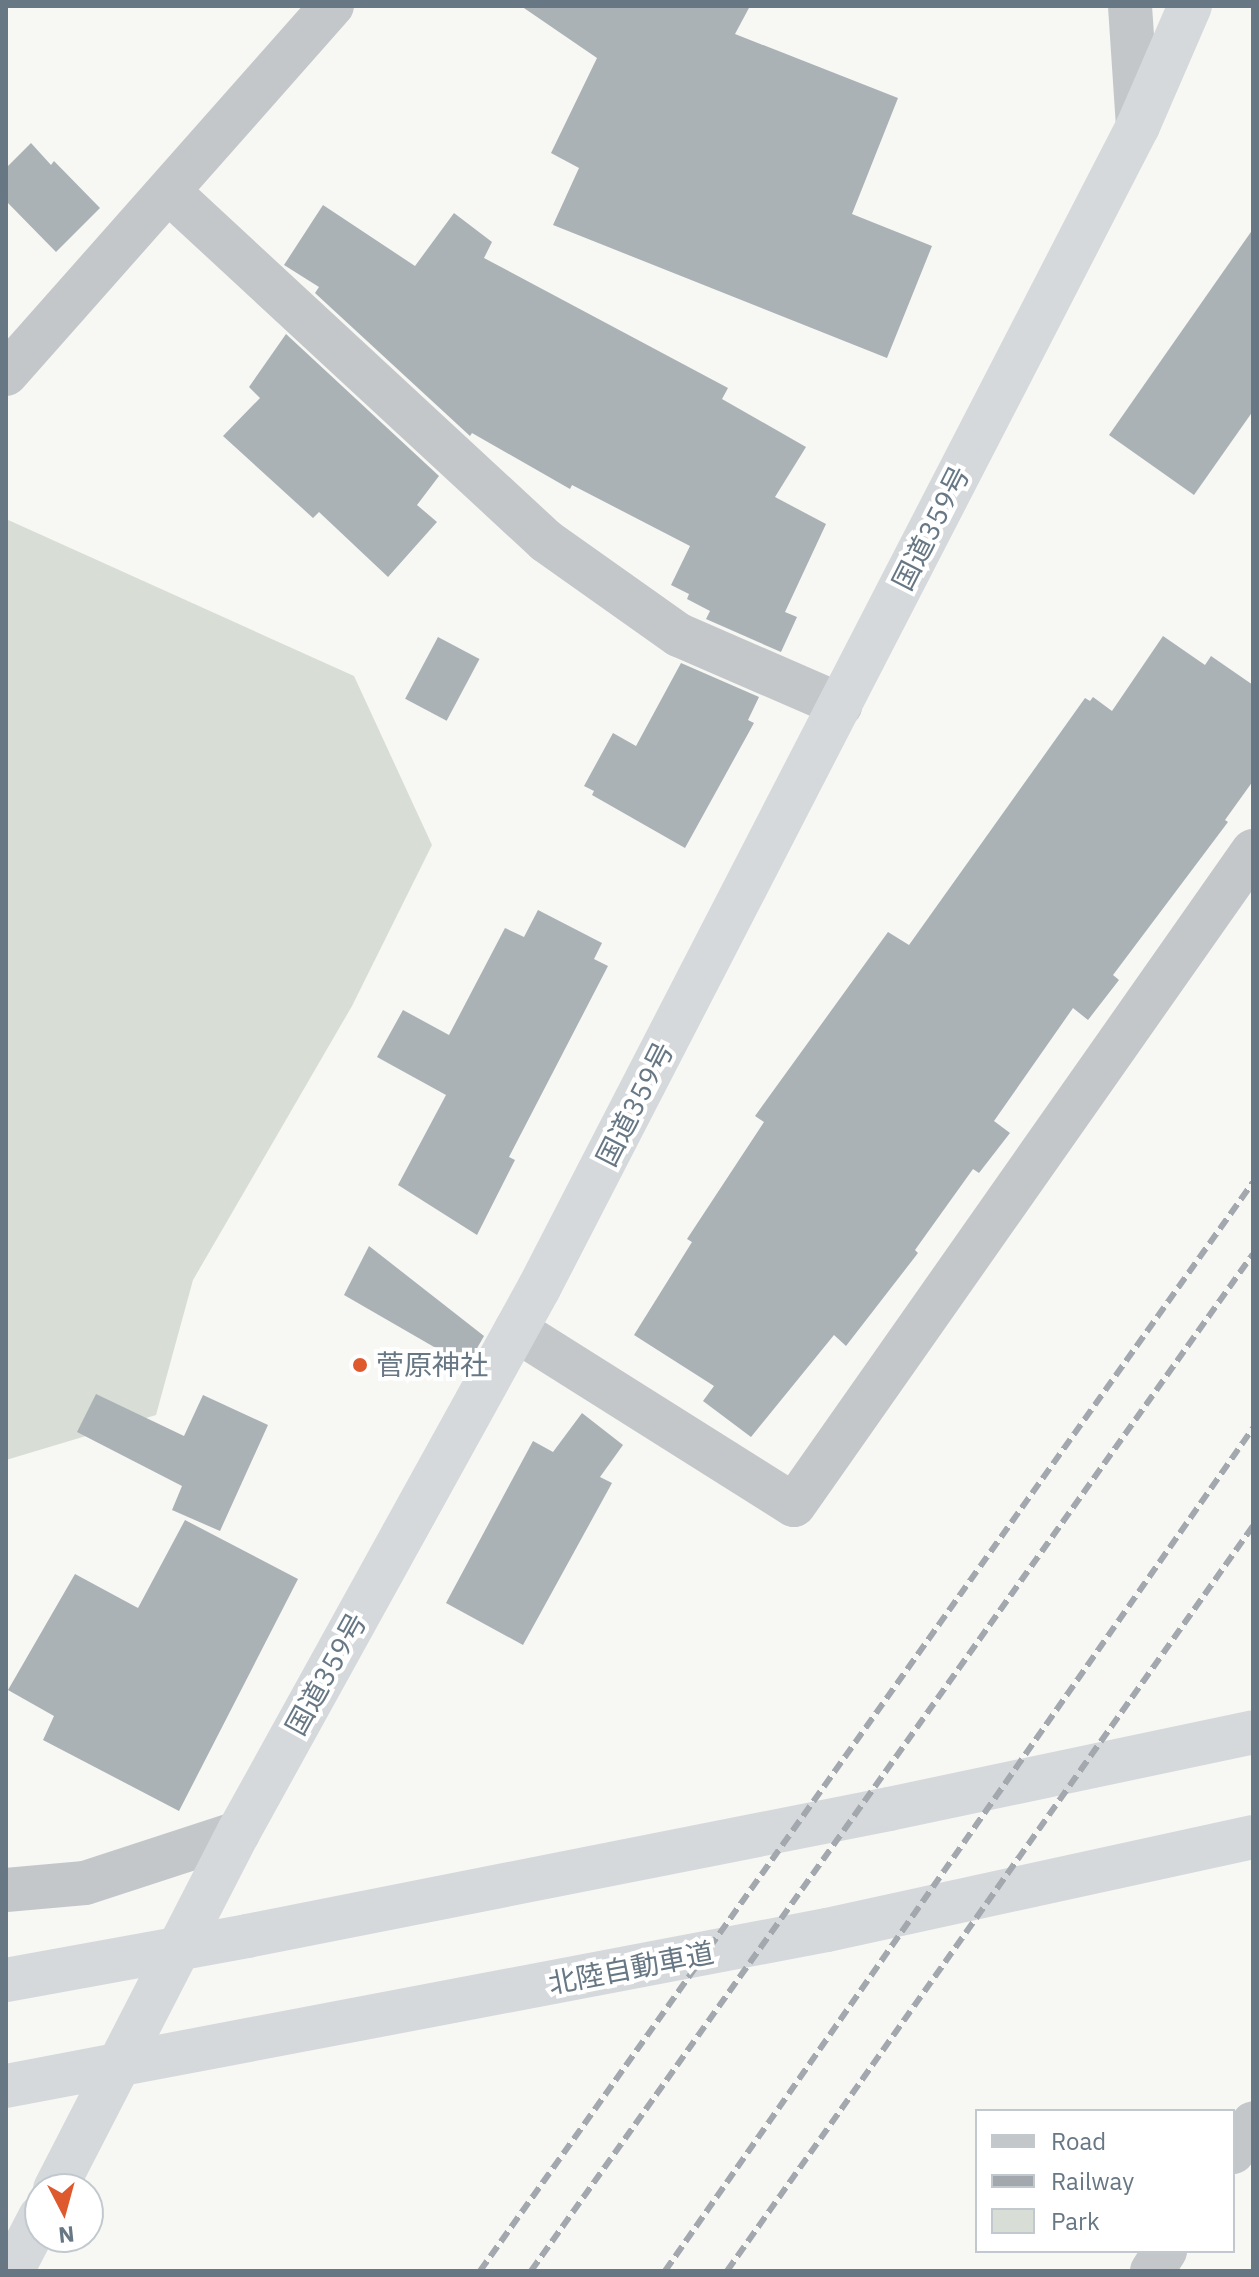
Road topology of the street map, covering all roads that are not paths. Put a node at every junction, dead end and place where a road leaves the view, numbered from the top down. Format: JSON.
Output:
{"nodes":[{"id":1,"x":332,"y":6,"type":"edge"},
{"id":2,"x":1130,"y":6,"type":"edge"},
{"id":3,"x":1190,"y":6,"type":"edge"},
{"id":4,"x":1138,"y":126,"type":"junction"},
{"id":5,"x":169,"y":192,"type":"junction"},
{"id":6,"x":6,"y":374,"type":"edge"},
{"id":7,"x":840,"y":705,"type":"junction"},
{"id":8,"x":1253,"y":851,"type":"edge"},
{"id":9,"x":516,"y":1330,"type":"junction"},
{"id":10,"x":1253,"y":1732,"type":"edge"},
{"id":11,"x":238,"y":1833,"type":"junction"},
{"id":12,"x":1253,"y":1837,"type":"edge"},
{"id":13,"x":6,"y":1890,"type":"edge"},
{"id":14,"x":6,"y":1980,"type":"edge"},
{"id":15,"x":6,"y":2086,"type":"edge"},
{"id":16,"x":1253,"y":2123,"type":"edge"},
{"id":17,"x":1235,"y":2149,"type":"edge"},
{"id":18,"x":63,"y":2173,"type":"edge"},
{"id":19,"x":24,"y":2248,"type":"edge"},
{"id":20,"x":1164,"y":2253,"type":"edge"},
{"id":21,"x":12,"y":2271,"type":"edge"},
{"id":22,"x":1152,"y":2271,"type":"edge"}],
"edges":[{"from":1,"to":5,"type":"street"},
{"from":2,"to":4,"type":"street"},
{"from":3,"to":4,"type":"highway","name":"国道359号"},
{"from":4,"to":7,"type":"highway","name":"国道359号"},
{"from":5,"to":6,"type":"street"},
{"from":5,"to":7,"type":"street"},
{"from":7,"to":9,"type":"highway","name":"国道359号"},
{"from":8,"to":9,"type":"street"},
{"from":9,"to":11,"type":"highway","name":"国道359号"},
{"from":10,"to":14,"type":"highway"},
{"from":11,"to":13,"type":"street"},
{"from":11,"to":18,"type":"highway","name":"国道359号"},
{"from":12,"to":15,"type":"highway","name":"北陸自動車道"},
{"from":16,"to":17,"type":"street"},
{"from":19,"to":21,"type":"highway"},
{"from":20,"to":22,"type":"street"}]}
